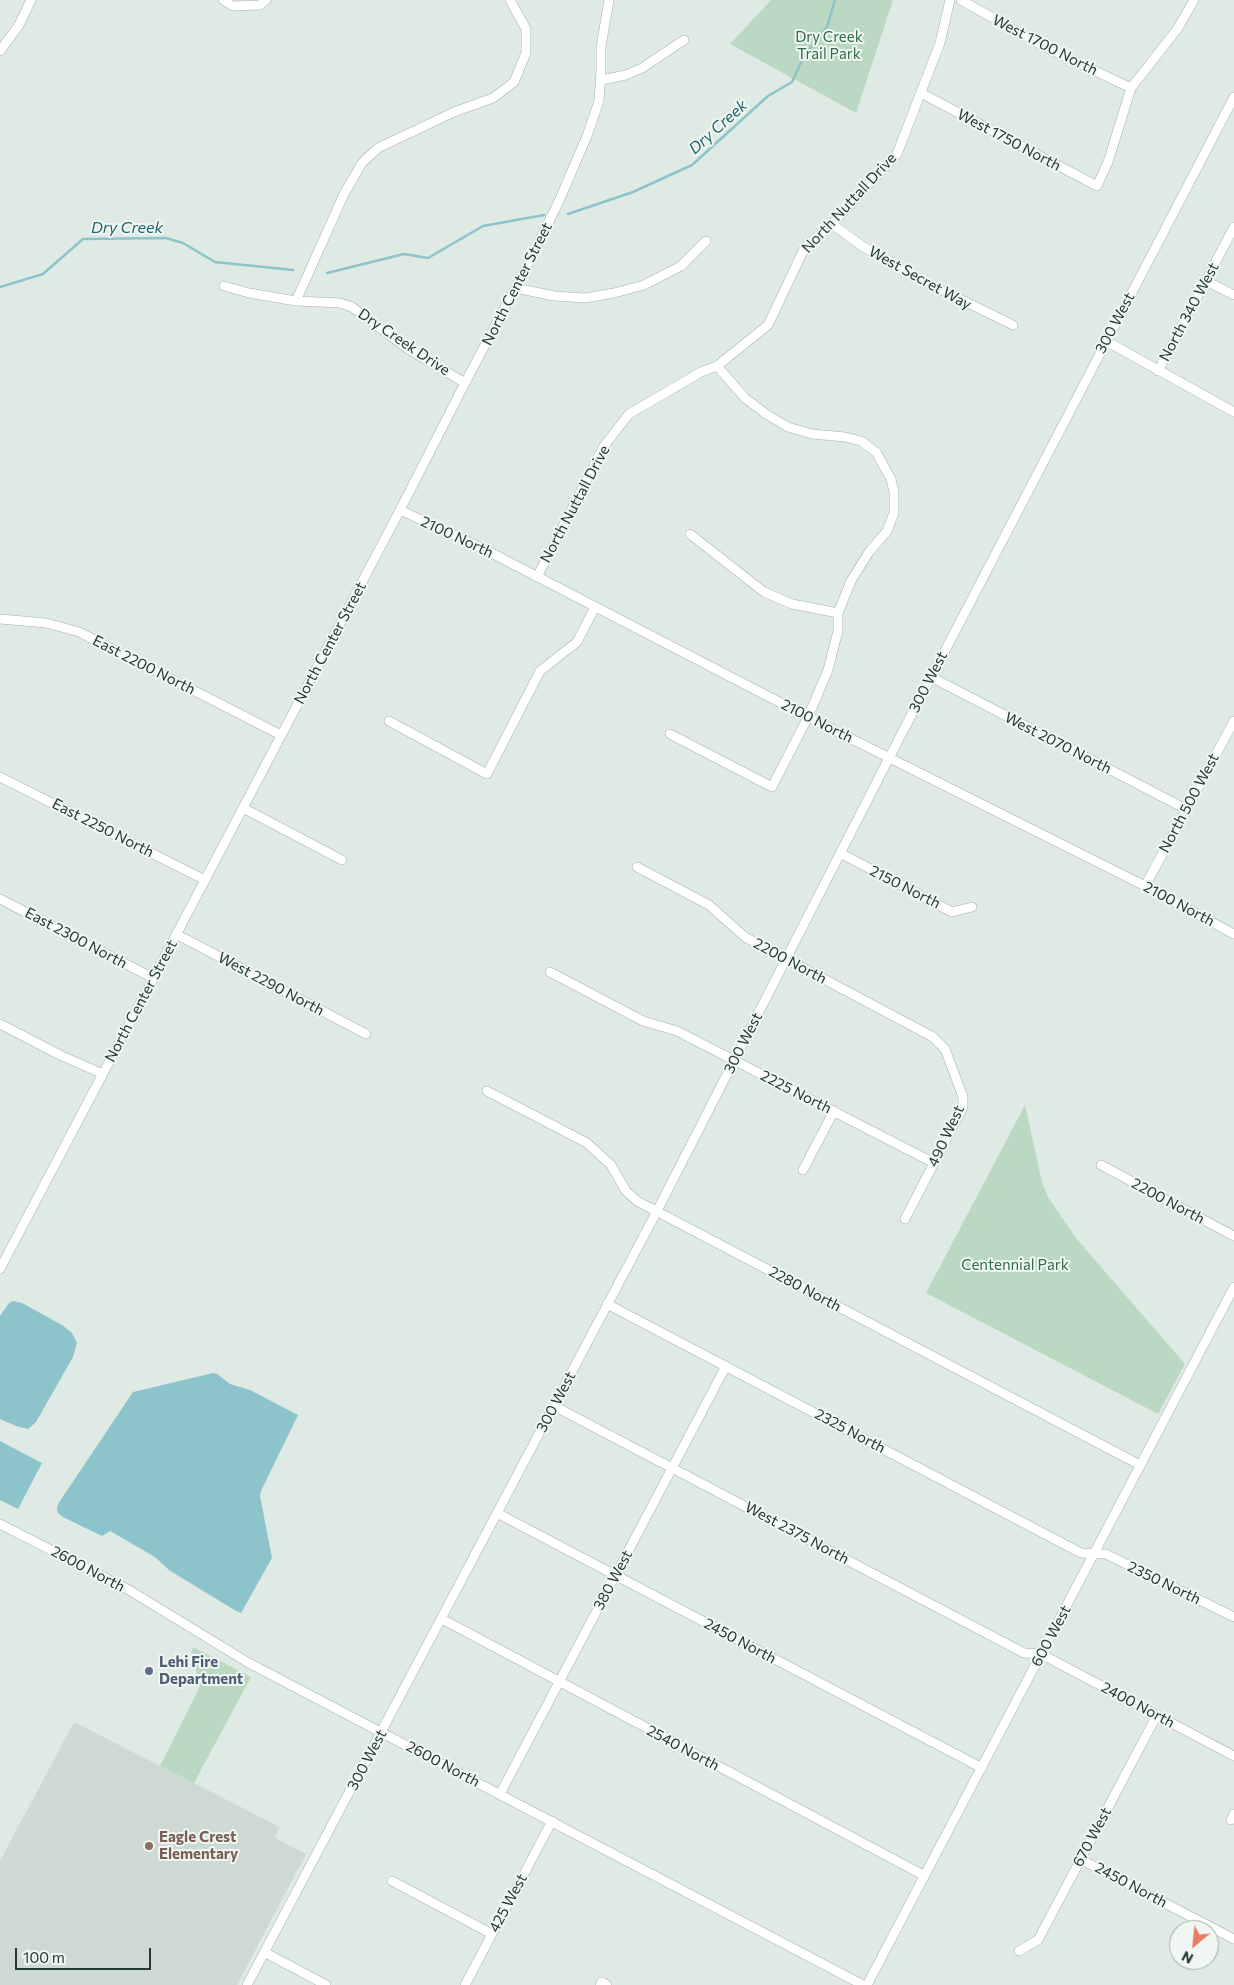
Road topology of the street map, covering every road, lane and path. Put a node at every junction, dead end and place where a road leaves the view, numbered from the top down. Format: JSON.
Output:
{"nodes":[{"id":1,"x":31,"y":0,"type":"edge"},
{"id":2,"x":223,"y":0,"type":"edge"},
{"id":3,"x":266,"y":0,"type":"edge"},
{"id":4,"x":510,"y":0,"type":"edge"},
{"id":5,"x":609,"y":0,"type":"edge"},
{"id":6,"x":950,"y":0,"type":"edge"},
{"id":7,"x":961,"y":0,"type":"edge"},
{"id":8,"x":1194,"y":0,"type":"edge"},
{"id":9,"x":684,"y":40,"type":"dead end"},
{"id":10,"x":0,"y":52,"type":"edge"},
{"id":11,"x":601,"y":80,"type":"junction"},
{"id":12,"x":1131,"y":88,"type":"junction"},
{"id":13,"x":921,"y":93,"type":"junction"},
{"id":14,"x":1234,"y":97,"type":"edge"},
{"id":15,"x":832,"y":224,"type":"junction"},
{"id":16,"x":1234,"y":227,"type":"edge"},
{"id":17,"x":706,"y":241,"type":"dead end"},
{"id":18,"x":1206,"y":281,"type":"junction"},
{"id":19,"x":224,"y":286,"type":"dead end"},
{"id":20,"x":516,"y":288,"type":"junction"},
{"id":21,"x":1234,"y":295,"type":"edge"},
{"id":22,"x":296,"y":301,"type":"junction"},
{"id":23,"x":1013,"y":325,"type":"dead end"},
{"id":24,"x":1106,"y":340,"type":"junction"},
{"id":25,"x":717,"y":366,"type":"junction"},
{"id":26,"x":1158,"y":371,"type":"junction"},
{"id":27,"x":465,"y":383,"type":"junction"},
{"id":28,"x":1234,"y":412,"type":"edge"},
{"id":29,"x":400,"y":510,"type":"junction"},
{"id":30,"x":690,"y":534,"type":"dead end"},
{"id":31,"x":537,"y":577,"type":"junction"},
{"id":32,"x":595,"y":607,"type":"junction"},
{"id":33,"x":838,"y":613,"type":"junction"},
{"id":34,"x":0,"y":619,"type":"edge"},
{"id":35,"x":931,"y":677,"type":"junction"},
{"id":36,"x":808,"y":717,"type":"junction"},
{"id":37,"x":389,"y":721,"type":"dead end"},
{"id":38,"x":1234,"y":721,"type":"edge"},
{"id":39,"x":670,"y":734,"type":"dead end"},
{"id":40,"x":281,"y":736,"type":"junction"},
{"id":41,"x":889,"y":758,"type":"junction"},
{"id":42,"x":0,"y":777,"type":"edge"},
{"id":43,"x":243,"y":808,"type":"junction"},
{"id":44,"x":1186,"y":809,"type":"junction"},
{"id":45,"x":840,"y":853,"type":"junction"},
{"id":46,"x":342,"y":860,"type":"dead end"},
{"id":47,"x":637,"y":867,"type":"dead end"},
{"id":48,"x":204,"y":880,"type":"junction"},
{"id":49,"x":1145,"y":886,"type":"junction"},
{"id":50,"x":0,"y":899,"type":"edge"},
{"id":51,"x":972,"y":907,"type":"dead end"},
{"id":52,"x":176,"y":934,"type":"junction"},
{"id":53,"x":1234,"y":934,"type":"edge"},
{"id":54,"x":786,"y":959,"type":"junction"},
{"id":55,"x":550,"y":972,"type":"dead end"},
{"id":56,"x":152,"y":978,"type":"junction"},
{"id":57,"x":0,"y":1024,"type":"edge"},
{"id":58,"x":366,"y":1034,"type":"dead end"},
{"id":59,"x":946,"y":1049,"type":"joint"},
{"id":60,"x":734,"y":1060,"type":"junction"},
{"id":61,"x":103,"y":1074,"type":"junction"},
{"id":62,"x":487,"y":1091,"type":"dead end"},
{"id":63,"x":834,"y":1111,"type":"junction"},
{"id":64,"x":934,"y":1163,"type":"junction"},
{"id":65,"x":1101,"y":1165,"type":"dead end"},
{"id":66,"x":803,"y":1170,"type":"dead end"},
{"id":67,"x":657,"y":1211,"type":"junction"},
{"id":68,"x":905,"y":1219,"type":"dead end"},
{"id":69,"x":1234,"y":1236,"type":"edge"},
{"id":70,"x":0,"y":1269,"type":"edge"},
{"id":71,"x":1234,"y":1287,"type":"edge"},
{"id":72,"x":607,"y":1304,"type":"junction"},
{"id":73,"x":726,"y":1366,"type":"junction"},
{"id":74,"x":554,"y":1406,"type":"junction"},
{"id":75,"x":1140,"y":1465,"type":"junction"},
{"id":76,"x":673,"y":1468,"type":"junction"},
{"id":77,"x":497,"y":1513,"type":"junction"},
{"id":78,"x":0,"y":1524,"type":"edge"},
{"id":79,"x":1094,"y":1554,"type":"junction"},
{"id":80,"x":615,"y":1575,"type":"junction"},
{"id":81,"x":1234,"y":1617,"type":"edge"},
{"id":82,"x":442,"y":1618,"type":"junction"},
{"id":83,"x":1041,"y":1654,"type":"junction"},
{"id":84,"x":559,"y":1682,"type":"junction"},
{"id":85,"x":1157,"y":1715,"type":"junction"},
{"id":86,"x":382,"y":1732,"type":"junction"},
{"id":87,"x":1234,"y":1756,"type":"edge"},
{"id":88,"x":982,"y":1768,"type":"junction"},
{"id":89,"x":500,"y":1794,"type":"junction"},
{"id":90,"x":552,"y":1821,"type":"junction"},
{"id":91,"x":1080,"y":1859,"type":"junction"},
{"id":92,"x":925,"y":1876,"type":"junction"},
{"id":93,"x":392,"y":1881,"type":"dead end"},
{"id":94,"x":492,"y":1934,"type":"junction"},
{"id":95,"x":1234,"y":1939,"type":"edge"},
{"id":96,"x":1019,"y":1951,"type":"dead end"},
{"id":97,"x":264,"y":1952,"type":"junction"},
{"id":98,"x":247,"y":1985,"type":"edge"},
{"id":99,"x":326,"y":1985,"type":"edge"},
{"id":100,"x":464,"y":1985,"type":"edge"},
{"id":101,"x":865,"y":1985,"type":"edge"}],
"edges":[{"from":1,"to":10,"type":"street"},
{"from":2,"to":3,"type":"street"},
{"from":4,"to":22,"type":"street"},
{"from":5,"to":11,"type":"street","name":"North Center Street"},
{"from":6,"to":13,"type":"street","name":"North Nuttall Drive"},
{"from":7,"to":12,"type":"street","name":"West 1700 North"},
{"from":8,"to":12,"type":"street"},
{"from":9,"to":11,"type":"street"},
{"from":11,"to":20,"type":"street","name":"North Center Street"},
{"from":12,"to":13,"type":"street","name":"West 1750 North"},
{"from":13,"to":15,"type":"street","name":"North Nuttall Drive"},
{"from":14,"to":24,"type":"street","name":"300 West"},
{"from":15,"to":23,"type":"street","name":"West Secret Way"},
{"from":15,"to":25,"type":"street","name":"North Nuttall Drive"},
{"from":16,"to":18,"type":"street","name":"North 340 West"},
{"from":17,"to":20,"type":"street"},
{"from":18,"to":21,"type":"street"},
{"from":18,"to":26,"type":"street","name":"North 340 West"},
{"from":19,"to":22,"type":"street","name":"Dry Creek Drive"},
{"from":20,"to":27,"type":"street","name":"North Center Street"},
{"from":22,"to":27,"type":"street","name":"Dry Creek Drive"},
{"from":24,"to":26,"type":"street"},
{"from":24,"to":35,"type":"street","name":"300 West"},
{"from":25,"to":31,"type":"street","name":"North Nuttall Drive"},
{"from":25,"to":33,"type":"street"},
{"from":26,"to":28,"type":"street"},
{"from":27,"to":29,"type":"street","name":"North Center Street"},
{"from":29,"to":31,"type":"street","name":"2100 North"},
{"from":29,"to":40,"type":"street","name":"North Center Street"},
{"from":30,"to":33,"type":"street"},
{"from":31,"to":32,"type":"street","name":"2100 North"},
{"from":32,"to":36,"type":"street","name":"2100 North"},
{"from":32,"to":37,"type":"street"},
{"from":33,"to":36,"type":"street"},
{"from":34,"to":40,"type":"street","name":"East 2200 North"},
{"from":35,"to":41,"type":"street","name":"300 West"},
{"from":35,"to":44,"type":"street","name":"West 2070 North"},
{"from":36,"to":39,"type":"street"},
{"from":36,"to":41,"type":"street","name":"2100 North"},
{"from":38,"to":44,"type":"street","name":"North 500 West"},
{"from":40,"to":43,"type":"street","name":"North Center Street"},
{"from":41,"to":45,"type":"street","name":"300 West"},
{"from":41,"to":49,"type":"street","name":"2100 North"},
{"from":42,"to":48,"type":"street","name":"East 2250 North"},
{"from":43,"to":46,"type":"street"},
{"from":43,"to":48,"type":"street","name":"North Center Street"},
{"from":44,"to":49,"type":"street","name":"North 500 West"},
{"from":45,"to":51,"type":"street","name":"2150 North"},
{"from":45,"to":54,"type":"street","name":"300 West"},
{"from":47,"to":54,"type":"street","name":"2200 North"},
{"from":48,"to":52,"type":"street","name":"North Center Street"},
{"from":49,"to":53,"type":"street","name":"2100 North"},
{"from":50,"to":56,"type":"street","name":"East 2300 North"},
{"from":52,"to":56,"type":"street","name":"North Center Street"},
{"from":52,"to":58,"type":"street","name":"West 2290 North"},
{"from":54,"to":59,"type":"street","name":"2200 North"},
{"from":54,"to":60,"type":"street","name":"300 West"},
{"from":55,"to":60,"type":"street","name":"2225 North"},
{"from":56,"to":61,"type":"street","name":"North Center Street"},
{"from":57,"to":61,"type":"street"},
{"from":59,"to":64,"type":"street","name":"490 West"},
{"from":60,"to":63,"type":"street","name":"2225 North"},
{"from":60,"to":67,"type":"street","name":"300 West"},
{"from":61,"to":70,"type":"street","name":"North Center Street"},
{"from":62,"to":67,"type":"street","name":"2280 North"},
{"from":63,"to":64,"type":"street","name":"2225 North"},
{"from":63,"to":66,"type":"street"},
{"from":64,"to":68,"type":"street","name":"490 West"},
{"from":65,"to":69,"type":"street","name":"2200 North"},
{"from":67,"to":72,"type":"street","name":"300 West"},
{"from":67,"to":75,"type":"street","name":"2280 North"},
{"from":71,"to":75,"type":"street","name":"600 West"},
{"from":72,"to":73,"type":"street","name":"2325 North"},
{"from":72,"to":74,"type":"street","name":"300 West"},
{"from":73,"to":76,"type":"street","name":"380 West"},
{"from":73,"to":79,"type":"street","name":"2325 North"},
{"from":74,"to":76,"type":"street","name":"West 2375 North"},
{"from":74,"to":77,"type":"street","name":"300 West"},
{"from":75,"to":79,"type":"street","name":"600 West"},
{"from":76,"to":80,"type":"street","name":"380 West"},
{"from":76,"to":83,"type":"street","name":"West 2375 North"},
{"from":77,"to":80,"type":"street","name":"2450 North"},
{"from":77,"to":82,"type":"street","name":"300 West"},
{"from":78,"to":86,"type":"street","name":"2600 North"},
{"from":79,"to":81,"type":"street","name":"2350 North"},
{"from":79,"to":83,"type":"street","name":"600 West"},
{"from":80,"to":84,"type":"street","name":"380 West"},
{"from":80,"to":88,"type":"street","name":"2450 North"},
{"from":82,"to":84,"type":"street","name":"2540 North"},
{"from":82,"to":86,"type":"street","name":"300 West"},
{"from":83,"to":85,"type":"street","name":"2400 North"},
{"from":83,"to":88,"type":"street","name":"600 West"},
{"from":84,"to":89,"type":"street","name":"380 West"},
{"from":84,"to":92,"type":"street","name":"2540 North"},
{"from":85,"to":87,"type":"street","name":"2400 North"},
{"from":85,"to":91,"type":"street","name":"670 West"},
{"from":86,"to":89,"type":"street","name":"2600 North"},
{"from":86,"to":97,"type":"street","name":"300 West"},
{"from":88,"to":92,"type":"street","name":"600 West"},
{"from":89,"to":90,"type":"street","name":"2600 North"},
{"from":90,"to":94,"type":"street","name":"425 West"},
{"from":90,"to":101,"type":"street","name":"2600 North"},
{"from":91,"to":95,"type":"street","name":"2450 North"},
{"from":91,"to":96,"type":"street","name":"670 West"},
{"from":92,"to":101,"type":"street","name":"600 West"},
{"from":93,"to":94,"type":"street"},
{"from":94,"to":100,"type":"street","name":"425 West"},
{"from":97,"to":98,"type":"street","name":"300 West"},
{"from":97,"to":99,"type":"street"}]}
